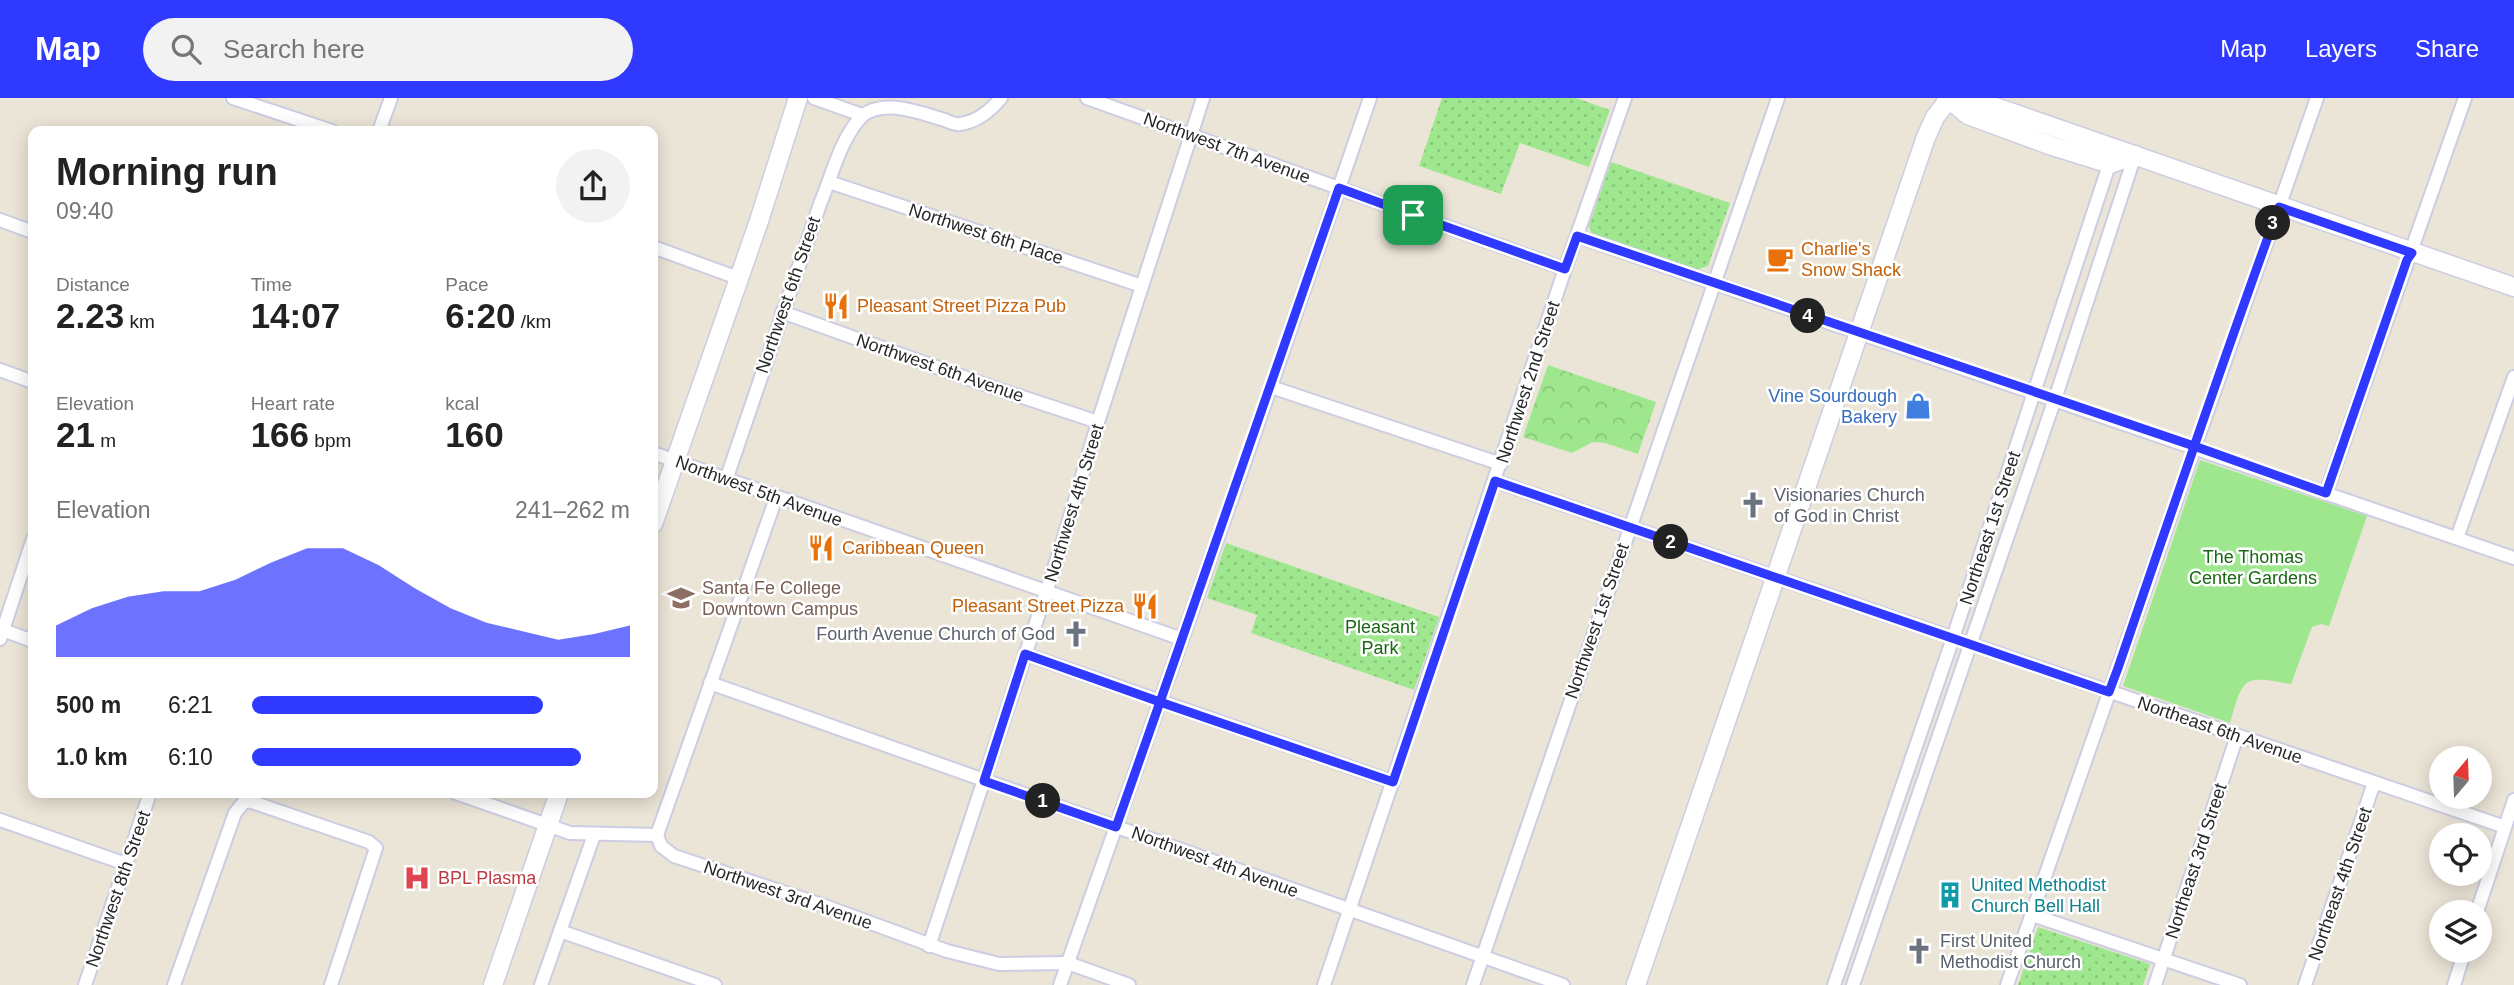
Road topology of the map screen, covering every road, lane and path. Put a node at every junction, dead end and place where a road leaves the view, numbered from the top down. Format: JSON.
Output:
{"nodes":[{"id":1,"x":233,"y":98,"type":"edge"},
{"id":2,"x":391,"y":98,"type":"edge"},
{"id":3,"x":798,"y":98,"type":"edge"},
{"id":4,"x":814,"y":98,"type":"edge"},
{"id":5,"x":1001,"y":98,"type":"edge"},
{"id":6,"x":1087,"y":98,"type":"edge"},
{"id":7,"x":1203,"y":98,"type":"edge"},
{"id":8,"x":1370,"y":98,"type":"edge"},
{"id":9,"x":1625,"y":98,"type":"edge"},
{"id":10,"x":1778,"y":98,"type":"edge"},
{"id":11,"x":1948,"y":98,"type":"edge"},
{"id":12,"x":2317,"y":98,"type":"edge"},
{"id":13,"x":2465,"y":98,"type":"edge"},
{"id":14,"x":862,"y":115,"type":"junction"},
{"id":15,"x":317,"y":126,"type":"edge"},
{"id":16,"x":381,"y":126,"type":"edge"},
{"id":17,"x":1191,"y":134,"type":"junction"},
{"id":18,"x":2135,"y":155,"type":"junction"},
{"id":19,"x":2112,"y":156,"type":"junction"},
{"id":20,"x":829,"y":182,"type":"junction"},
{"id":21,"x":1339,"y":188,"type":"junction"},
{"id":22,"x":2279,"y":207,"type":"junction"},
{"id":23,"x":0,"y":220,"type":"edge"},
{"id":24,"x":28,"y":230,"type":"edge"},
{"id":25,"x":1577,"y":236,"type":"junction"},
{"id":26,"x":658,"y":249,"type":"edge"},
{"id":27,"x":2412,"y":253,"type":"junction"},
{"id":28,"x":1565,"y":269,"type":"junction"},
{"id":29,"x":738,"y":278,"type":"junction"},
{"id":30,"x":1714,"y":284,"type":"junction"},
{"id":31,"x":1142,"y":286,"type":"junction"},
{"id":32,"x":2514,"y":287,"type":"edge"},
{"id":33,"x":2069,"y":289,"type":"junction"},
{"id":34,"x":2089,"y":296,"type":"junction"},
{"id":35,"x":782,"y":312,"type":"junction"},
{"id":36,"x":1859,"y":334,"type":"junction"},
{"id":37,"x":0,"y":370,"type":"edge"},
{"id":38,"x":2514,"y":377,"type":"edge"},
{"id":39,"x":28,"y":380,"type":"edge"},
{"id":40,"x":1270,"y":387,"type":"junction"},
{"id":41,"x":2035,"y":392,"type":"junction"},
{"id":42,"x":2055,"y":399,"type":"junction"},
{"id":43,"x":1098,"y":422,"type":"junction"},
{"id":44,"x":2194,"y":446,"type":"junction"},
{"id":45,"x":658,"y":455,"type":"edge"},
{"id":46,"x":674,"y":461,"type":"junction"},
{"id":47,"x":1501,"y":464,"type":"junction"},
{"id":48,"x":726,"y":480,"type":"junction"},
{"id":49,"x":1495,"y":481,"type":"junction"},
{"id":50,"x":2326,"y":493,"type":"junction"},
{"id":51,"x":776,"y":498,"type":"junction"},
{"id":52,"x":658,"y":509,"type":"edge"},
{"id":53,"x":1991,"y":523,"type":"junction"},
{"id":54,"x":1629,"y":528,"type":"junction"},
{"id":55,"x":2009,"y":528,"type":"junction"},
{"id":56,"x":2457,"y":538,"type":"junction"},
{"id":57,"x":28,"y":554,"type":"edge"},
{"id":58,"x":2514,"y":558,"type":"edge"},
{"id":59,"x":1776,"y":577,"type":"junction"},
{"id":60,"x":1046,"y":592,"type":"junction"},
{"id":61,"x":1,"y":633,"type":"edge"},
{"id":62,"x":1953,"y":638,"type":"junction"},
{"id":63,"x":1182,"y":639,"type":"junction"},
{"id":64,"x":28,"y":640,"type":"edge"},
{"id":65,"x":1971,"y":645,"type":"junction"},
{"id":66,"x":1025,"y":654,"type":"junction"},
{"id":67,"x":709,"y":683,"type":"junction"},
{"id":68,"x":2109,"y":692,"type":"junction"},
{"id":69,"x":1160,"y":702,"type":"junction"},
{"id":70,"x":2237,"y":736,"type":"junction"},
{"id":71,"x":1906,"y":776,"type":"junction"},
{"id":72,"x":984,"y":781,"type":"junction"},
{"id":73,"x":1923,"y":781,"type":"junction"},
{"id":74,"x":1393,"y":782,"type":"junction"},
{"id":75,"x":2374,"y":783,"type":"junction"},
{"id":76,"x":148,"y":798,"type":"edge"},
{"id":77,"x":470,"y":798,"type":"edge"},
{"id":78,"x":557,"y":798,"type":"edge"},
{"id":79,"x":2513,"y":806,"type":"edge"},
{"id":80,"x":0,"y":820,"type":"edge"},
{"id":81,"x":548,"y":825,"type":"junction"},
{"id":82,"x":1116,"y":827,"type":"junction"},
{"id":83,"x":2505,"y":827,"type":"junction"},
{"id":84,"x":594,"y":835,"type":"junction"},
{"id":85,"x":657,"y":835,"type":"junction"},
{"id":86,"x":126,"y":864,"type":"junction"},
{"id":87,"x":2481,"y":900,"type":"edge"},
{"id":88,"x":1350,"y":910,"type":"junction"},
{"id":89,"x":2032,"y":915,"type":"junction"},
{"id":90,"x":560,"y":930,"type":"junction"},
{"id":91,"x":929,"y":946,"type":"junction"},
{"id":92,"x":1846,"y":951,"type":"junction"},
{"id":93,"x":1483,"y":957,"type":"junction"},
{"id":94,"x":1863,"y":957,"type":"junction"},
{"id":95,"x":2164,"y":959,"type":"junction"},
{"id":96,"x":1068,"y":963,"type":"junction"},
{"id":97,"x":2461,"y":963,"type":"edge"},
{"id":98,"x":85,"y":985,"type":"edge"},
{"id":99,"x":174,"y":985,"type":"edge"},
{"id":100,"x":331,"y":985,"type":"edge"},
{"id":101,"x":493,"y":985,"type":"edge"},
{"id":102,"x":541,"y":985,"type":"edge"},
{"id":103,"x":715,"y":985,"type":"edge"},
{"id":104,"x":1060,"y":985,"type":"edge"},
{"id":105,"x":1129,"y":985,"type":"edge"},
{"id":106,"x":1324,"y":985,"type":"edge"},
{"id":107,"x":1473,"y":985,"type":"edge"},
{"id":108,"x":1563,"y":985,"type":"edge"},
{"id":109,"x":1636,"y":985,"type":"edge"},
{"id":110,"x":1834,"y":985,"type":"edge"},
{"id":111,"x":1853,"y":985,"type":"edge"},
{"id":112,"x":2007,"y":985,"type":"edge"},
{"id":113,"x":2155,"y":985,"type":"edge"},
{"id":114,"x":2240,"y":985,"type":"edge"},
{"id":115,"x":2305,"y":985,"type":"edge"},
{"id":116,"x":2454,"y":985,"type":"edge"}],
"edges":[{"from":1,"to":15,"type":"street"},
{"from":2,"to":16,"type":"street"},
{"from":3,"to":29,"type":"street"},
{"from":4,"to":14,"type":"street"},
{"from":5,"to":14,"type":"street"},
{"from":6,"to":17,"type":"street","name":"Northwest 7th Avenue"},
{"from":7,"to":17,"type":"street","name":"Northwest 4th Street"},
{"from":8,"to":21,"type":"street"},
{"from":9,"to":25,"type":"street","name":"Northwest 2nd Street"},
{"from":10,"to":30,"type":"street","name":"Northwest 1st Street"},
{"from":11,"to":19,"type":"street"},
{"from":11,"to":36,"type":"street"},
{"from":12,"to":22,"type":"street"},
{"from":13,"to":27,"type":"street"},
{"from":14,"to":20,"type":"street","name":"Northwest 6th Street"},
{"from":17,"to":21,"type":"street","name":"Northwest 7th Avenue"},
{"from":17,"to":31,"type":"street","name":"Northwest 4th Street"},
{"from":18,"to":19,"type":"street"},
{"from":18,"to":22,"type":"street"},
{"from":18,"to":34,"type":"street","name":"Northeast 1st Street"},
{"from":19,"to":33,"type":"street","name":"Northeast 1st Street"},
{"from":20,"to":31,"type":"street","name":"Northwest 6th Place"},
{"from":20,"to":35,"type":"street","name":"Northwest 6th Street"},
{"from":21,"to":28,"type":"street","name":"Northwest 7th Avenue"},
{"from":21,"to":40,"type":"street"},
{"from":22,"to":27,"type":"street"},
{"from":22,"to":44,"type":"street"},
{"from":23,"to":24,"type":"street"},
{"from":25,"to":28,"type":"street","name":"Northwest 2nd Street"},
{"from":25,"to":30,"type":"street"},
{"from":26,"to":29,"type":"street"},
{"from":27,"to":32,"type":"street"},
{"from":27,"to":50,"type":"street"},
{"from":28,"to":47,"type":"street","name":"Northwest 2nd Street"},
{"from":29,"to":46,"type":"street"},
{"from":30,"to":36,"type":"street"},
{"from":30,"to":54,"type":"street","name":"Northwest 1st Street"},
{"from":31,"to":43,"type":"street","name":"Northwest 4th Street"},
{"from":33,"to":34,"type":"street"},
{"from":33,"to":41,"type":"street","name":"Northeast 1st Street"},
{"from":34,"to":42,"type":"street","name":"Northeast 1st Street"},
{"from":35,"to":43,"type":"street","name":"Northwest 6th Avenue"},
{"from":35,"to":48,"type":"street","name":"Northwest 6th Street"},
{"from":36,"to":41,"type":"street"},
{"from":36,"to":59,"type":"street"},
{"from":37,"to":39,"type":"street"},
{"from":38,"to":56,"type":"street"},
{"from":40,"to":47,"type":"street"},
{"from":40,"to":63,"type":"street"},
{"from":41,"to":42,"type":"street"},
{"from":41,"to":53,"type":"street","name":"Northeast 1st Street"},
{"from":42,"to":44,"type":"street"},
{"from":42,"to":55,"type":"street","name":"Northeast 1st Street"},
{"from":43,"to":60,"type":"street","name":"Northwest 4th Street"},
{"from":44,"to":50,"type":"street"},
{"from":44,"to":68,"type":"street"},
{"from":45,"to":46,"type":"street","name":"Northwest 5th Avenue"},
{"from":46,"to":48,"type":"street","name":"Northwest 5th Avenue"},
{"from":46,"to":52,"type":"street"},
{"from":47,"to":49,"type":"street","name":"Northwest 2nd Street"},
{"from":48,"to":51,"type":"street","name":"Northwest 5th Avenue"},
{"from":49,"to":54,"type":"street"},
{"from":49,"to":74,"type":"street","name":"Northwest 2nd Street"},
{"from":50,"to":56,"type":"street"},
{"from":51,"to":60,"type":"street","name":"Northwest 5th Avenue"},
{"from":51,"to":67,"type":"street"},
{"from":53,"to":55,"type":"street"},
{"from":53,"to":62,"type":"street","name":"Northeast 1st Street"},
{"from":54,"to":59,"type":"street"},
{"from":54,"to":93,"type":"street","name":"Northwest 1st Street"},
{"from":55,"to":65,"type":"street","name":"Northeast 1st Street"},
{"from":56,"to":58,"type":"street"},
{"from":57,"to":61,"type":"street"},
{"from":59,"to":62,"type":"street","name":"Northeast 6th Avenue"},
{"from":59,"to":109,"type":"street"},
{"from":60,"to":63,"type":"street","name":"Northwest 5th Avenue"},
{"from":60,"to":66,"type":"street","name":"Northwest 4th Street"},
{"from":61,"to":64,"type":"street"},
{"from":62,"to":65,"type":"street","name":"Northeast 6th Avenue"},
{"from":62,"to":71,"type":"street","name":"Northeast 1st Street"},
{"from":63,"to":69,"type":"street"},
{"from":65,"to":68,"type":"street","name":"Northeast 6th Avenue"},
{"from":65,"to":73,"type":"street","name":"Northeast 1st Street"},
{"from":66,"to":69,"type":"street"},
{"from":66,"to":72,"type":"street","name":"Northwest 4th Street"},
{"from":67,"to":72,"type":"street","name":"Northwest 4th Avenue"},
{"from":67,"to":85,"type":"street"},
{"from":68,"to":70,"type":"street","name":"Northeast 6th Avenue"},
{"from":68,"to":89,"type":"street"},
{"from":69,"to":74,"type":"street"},
{"from":69,"to":82,"type":"street"},
{"from":70,"to":75,"type":"street","name":"Northeast 6th Avenue"},
{"from":70,"to":95,"type":"street","name":"Northeast 3rd Street"},
{"from":71,"to":73,"type":"street"},
{"from":71,"to":92,"type":"street","name":"Northeast 1st Street"},
{"from":72,"to":82,"type":"street","name":"Northwest 4th Avenue"},
{"from":72,"to":91,"type":"street","name":"Northwest 4th Street"},
{"from":73,"to":94,"type":"street","name":"Northeast 1st Street"},
{"from":74,"to":88,"type":"street","name":"Northwest 2nd Street"},
{"from":75,"to":83,"type":"street","name":"Northeast 6th Avenue"},
{"from":75,"to":115,"type":"street","name":"Northeast 4th Street"},
{"from":76,"to":86,"type":"street","name":"Northwest 8th Street"},
{"from":77,"to":81,"type":"street"},
{"from":78,"to":81,"type":"street"},
{"from":79,"to":83,"type":"street"},
{"from":80,"to":86,"type":"street"},
{"from":81,"to":84,"type":"street"},
{"from":81,"to":101,"type":"street"},
{"from":82,"to":88,"type":"street","name":"Northwest 4th Avenue"},
{"from":82,"to":96,"type":"street"},
{"from":83,"to":87,"type":"street"},
{"from":84,"to":85,"type":"street"},
{"from":84,"to":90,"type":"street"},
{"from":85,"to":91,"type":"street","name":"Northwest 3rd Avenue"},
{"from":86,"to":98,"type":"street","name":"Northwest 8th Street"},
{"from":88,"to":93,"type":"street","name":"Northwest 4th Avenue"},
{"from":88,"to":106,"type":"street","name":"Northwest 2nd Street"},
{"from":89,"to":95,"type":"street"},
{"from":89,"to":112,"type":"street"},
{"from":90,"to":102,"type":"street"},
{"from":90,"to":103,"type":"street"},
{"from":91,"to":96,"type":"street","name":"Northwest 3rd Avenue"},
{"from":92,"to":94,"type":"street"},
{"from":92,"to":110,"type":"street","name":"Northeast 1st Street"},
{"from":93,"to":107,"type":"street","name":"Northwest 1st Street"},
{"from":93,"to":108,"type":"street","name":"Northwest 4th Avenue"},
{"from":94,"to":111,"type":"street","name":"Northeast 1st Street"},
{"from":95,"to":113,"type":"street","name":"Northeast 3rd Street"},
{"from":95,"to":114,"type":"street"},
{"from":96,"to":104,"type":"street"},
{"from":96,"to":105,"type":"street","name":"Northwest 3rd Avenue"},
{"from":97,"to":116,"type":"street"},
{"from":99,"to":100,"type":"street"}]}
